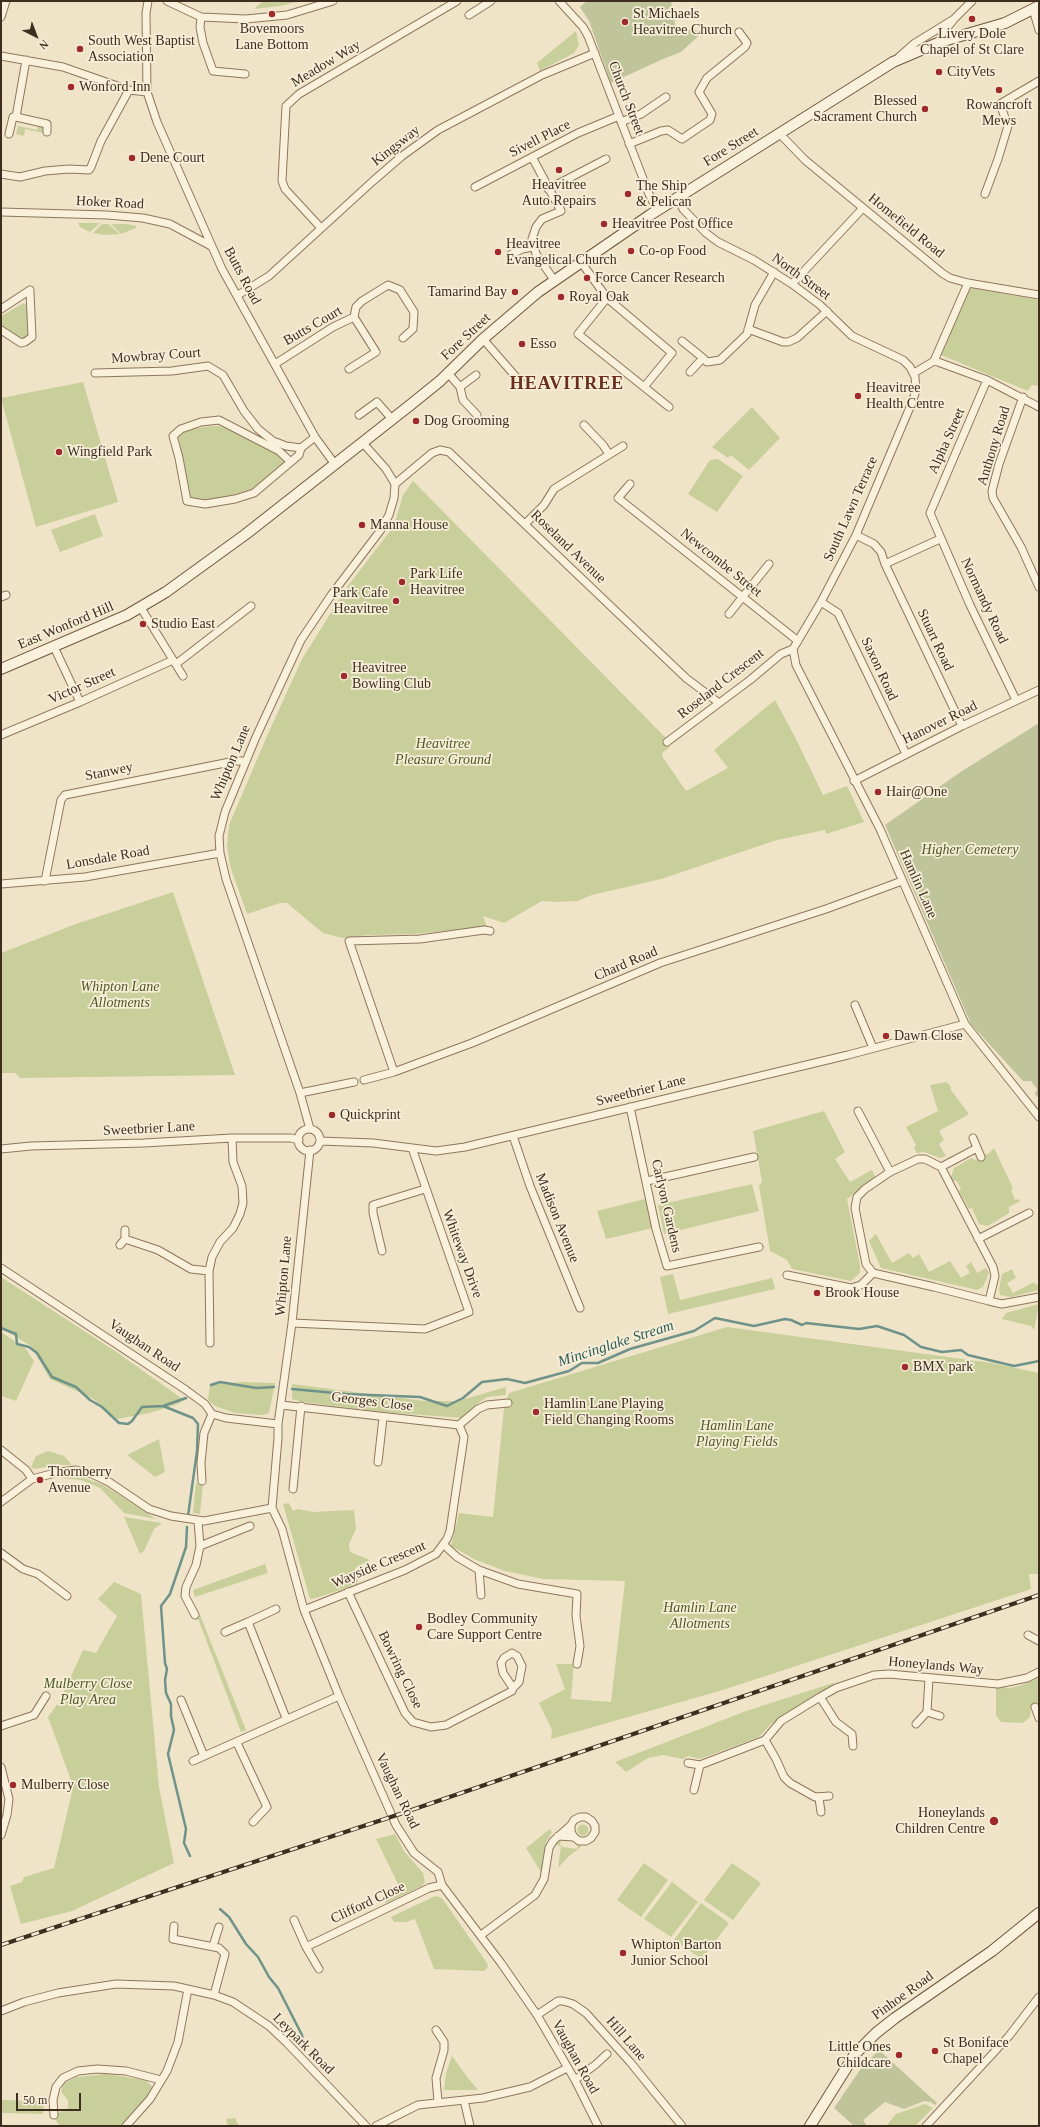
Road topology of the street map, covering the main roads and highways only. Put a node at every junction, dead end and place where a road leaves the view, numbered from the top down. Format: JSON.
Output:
{"nodes":[{"id":1,"x":1036,"y":7,"type":"edge"},
{"id":2,"x":334,"y":463,"type":"joint"},
{"id":3,"x":1,"y":669,"type":"edge"},
{"id":4,"x":1039,"y":1913,"type":"edge"},
{"id":5,"x":810,"y":2126,"type":"edge"}],
"edges":[{"from":1,"to":2,"type":"main road","name":"Fore Street"},
{"from":2,"to":3,"type":"main road","name":"East Wonford Hill"},
{"from":4,"to":5,"type":"main road","name":"Pinhoe Road"}]}
